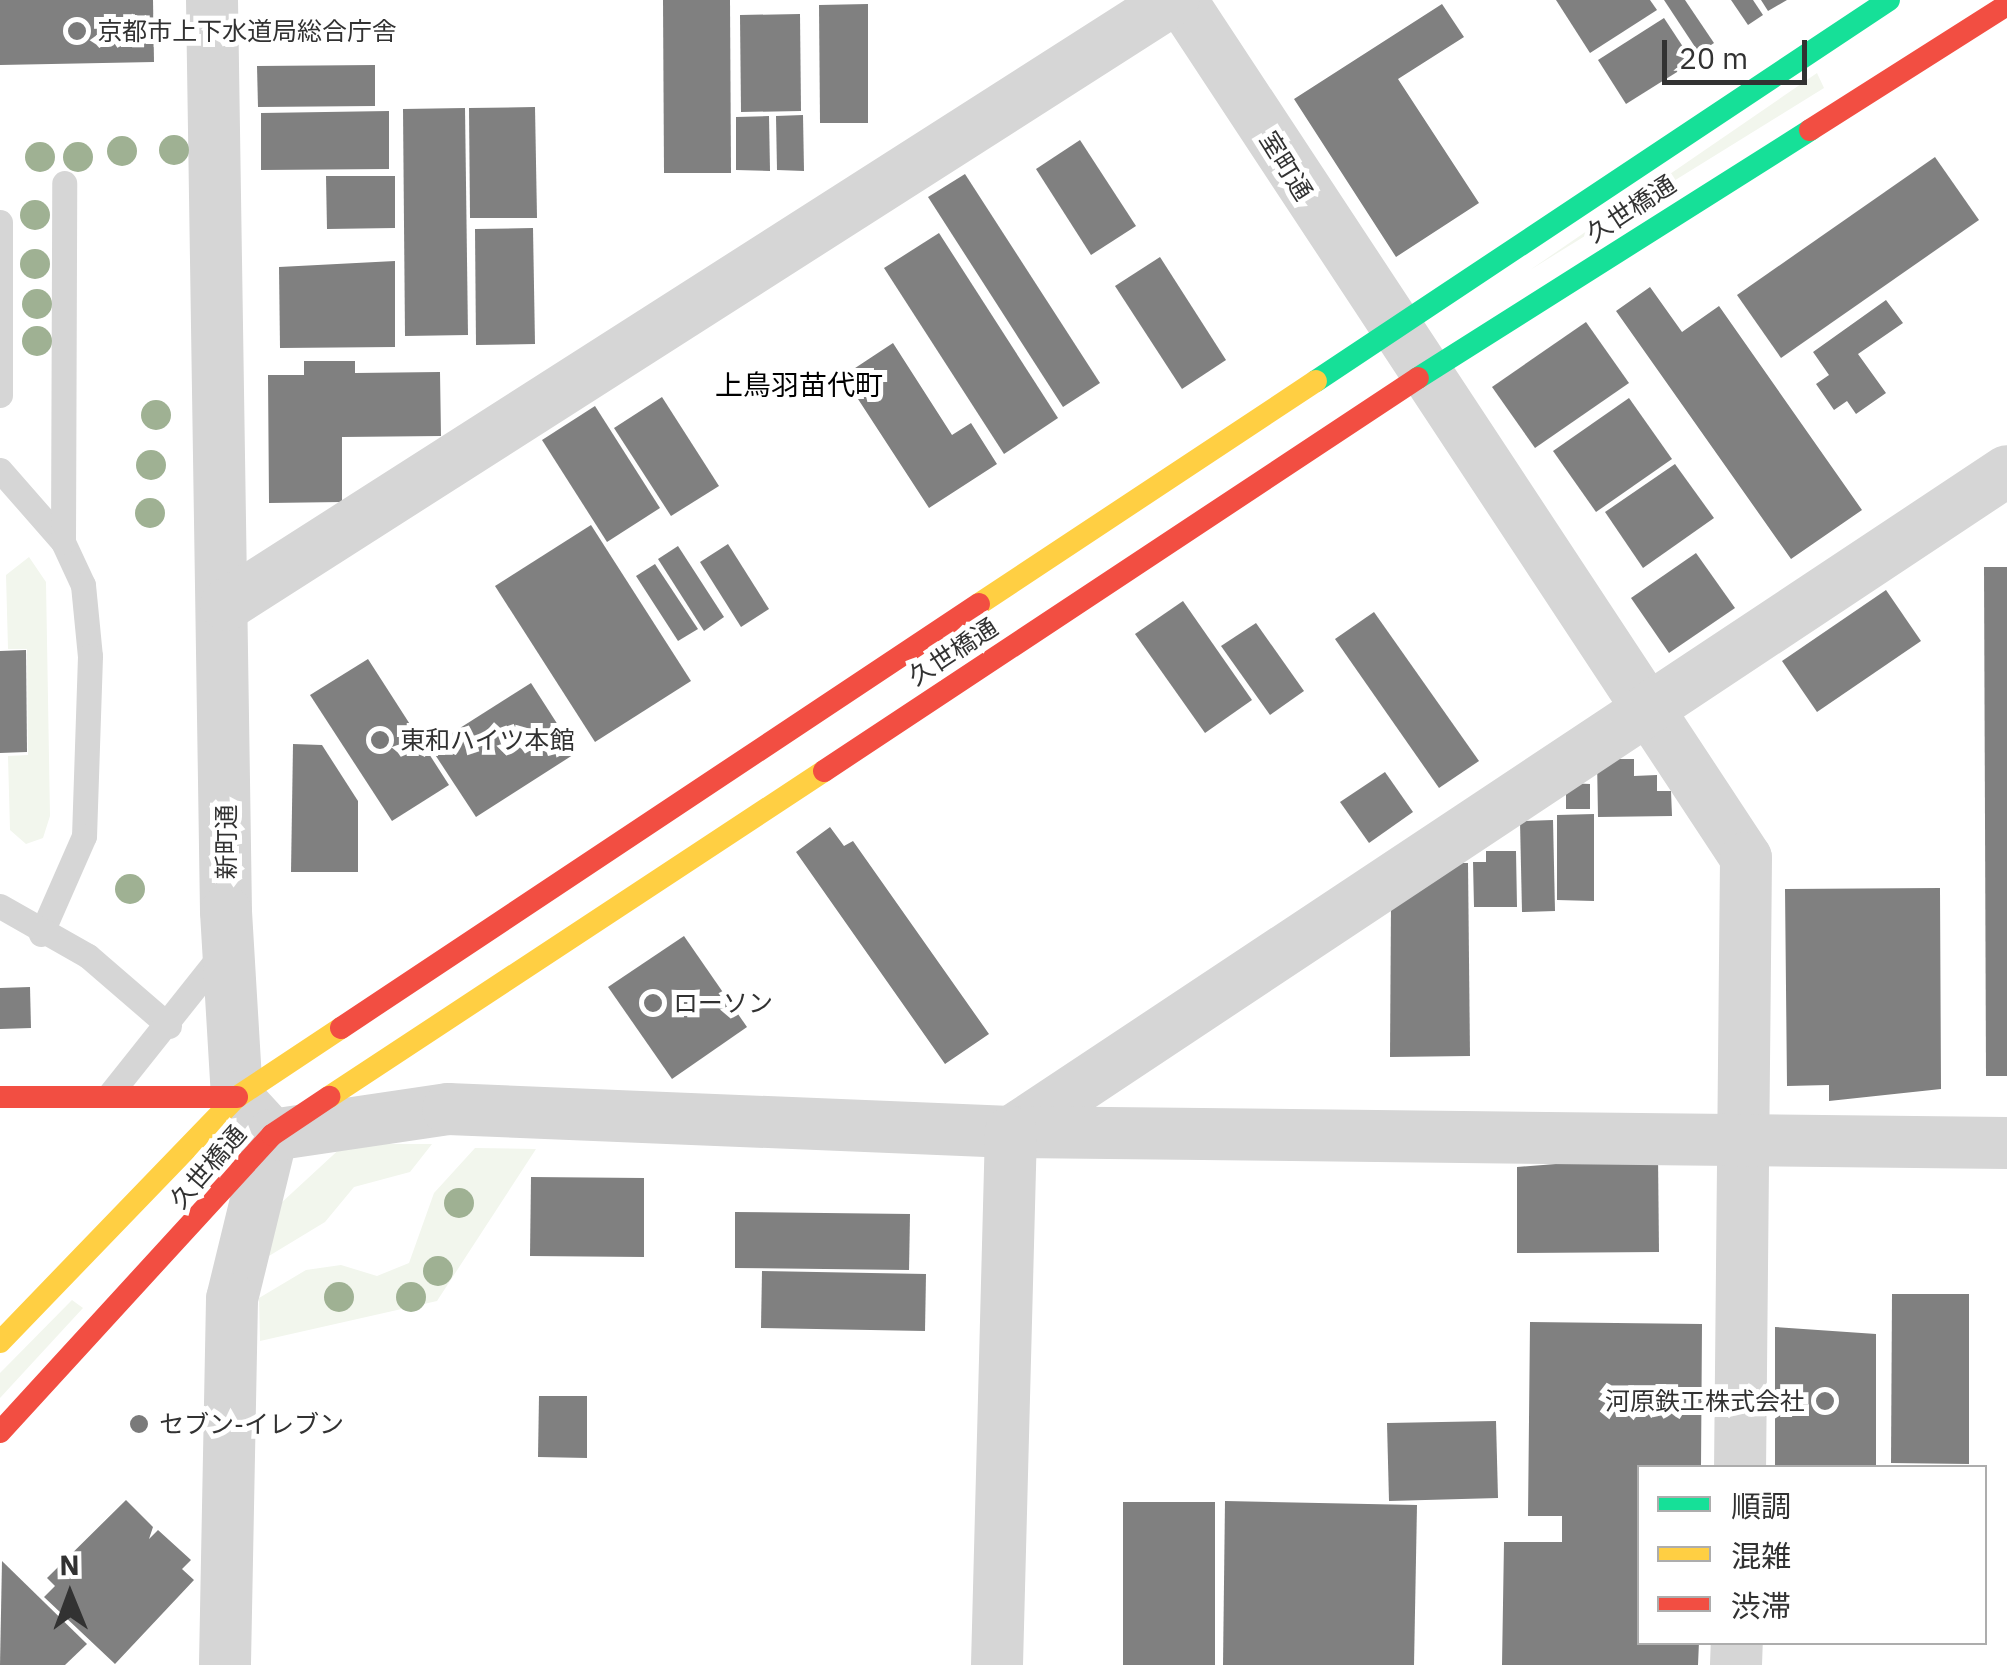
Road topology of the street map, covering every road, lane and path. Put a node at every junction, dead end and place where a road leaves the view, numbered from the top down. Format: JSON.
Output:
{"nodes":[{"id":1,"x":212,"y":0,"type":"edge"},
{"id":2,"x":1173,"y":0,"type":"edge"},
{"id":3,"x":1181,"y":0,"type":"edge"},
{"id":4,"x":1889,"y":0,"type":"edge"},
{"id":5,"x":1997,"y":4,"type":"edge"},
{"id":6,"x":64,"y":183,"type":"dead end"},
{"id":7,"x":0,"y":222,"type":"edge"},
{"id":8,"x":1396,"y":329,"type":"junction"},
{"id":9,"x":2,"y":337,"type":"edge"},
{"id":10,"x":1427,"y":372,"type":"junction"},
{"id":11,"x":0,"y":395,"type":"edge"},
{"id":12,"x":0,"y":470,"type":"edge"},
{"id":13,"x":2007,"y":470,"type":"edge"},
{"id":14,"x":63,"y":542,"type":"junction"},
{"id":15,"x":226,"y":605,"type":"junction"},
{"id":16,"x":1652,"y":704,"type":"junction"},
{"id":17,"x":0,"y":906,"type":"edge"},
{"id":18,"x":40,"y":934,"type":"junction"},
{"id":19,"x":228,"y":945,"type":"junction"},
{"id":20,"x":169,"y":1026,"type":"junction"},
{"id":21,"x":237,"y":1097,"type":"junction"},
{"id":22,"x":0,"y":1098,"type":"edge"},
{"id":23,"x":108,"y":1098,"type":"junction"},
{"id":24,"x":1012,"y":1132,"type":"junction"},
{"id":25,"x":272,"y":1136,"type":"junction"},
{"id":26,"x":1745,"y":1137,"type":"junction"},
{"id":27,"x":2007,"y":1143,"type":"edge"},
{"id":28,"x":0,"y":1342,"type":"edge"},
{"id":29,"x":0,"y":1432,"type":"edge"},
{"id":30,"x":1740,"y":1465,"type":"edge"},
{"id":31,"x":225,"y":1665,"type":"edge"},
{"id":32,"x":997,"y":1665,"type":"edge"}],
"edges":[{"from":1,"to":15,"type":"street","name":"新町通"},
{"from":2,"to":15,"type":"street"},
{"from":3,"to":8,"type":"street","name":"室町通"},
{"from":4,"to":8,"type":"street","name":"久世橋通"},
{"from":5,"to":10,"type":"street","name":"久世橋通"},
{"from":6,"to":14,"type":"lane"},
{"from":7,"to":9,"type":"lane"},
{"from":8,"to":10,"type":"street","name":"室町通"},
{"from":8,"to":21,"type":"street","name":"久世橋通"},
{"from":9,"to":11,"type":"lane"},
{"from":10,"to":16,"type":"street","name":"室町通"},
{"from":10,"to":25,"type":"street","name":"久世橋通"},
{"from":12,"to":14,"type":"lane"},
{"from":13,"to":16,"type":"street"},
{"from":14,"to":18,"type":"lane"},
{"from":15,"to":19,"type":"street","name":"新町通"},
{"from":16,"to":24,"type":"street"},
{"from":16,"to":26,"type":"street","name":"室町通"},
{"from":17,"to":18,"type":"lane"},
{"from":18,"to":20,"type":"lane"},
{"from":19,"to":20,"type":"lane"},
{"from":19,"to":21,"type":"street","name":"新町通"},
{"from":20,"to":23,"type":"lane"},
{"from":21,"to":23,"type":"street"},
{"from":21,"to":25,"type":"street"},
{"from":21,"to":28,"type":"street","name":"久世橋通"},
{"from":22,"to":23,"type":"street"},
{"from":24,"to":25,"type":"street"},
{"from":24,"to":26,"type":"street"},
{"from":24,"to":32,"type":"street"},
{"from":25,"to":29,"type":"street","name":"久世橋通"},
{"from":25,"to":31,"type":"street"},
{"from":26,"to":27,"type":"street"},
{"from":26,"to":30,"type":"street","name":"室町通"}]}
